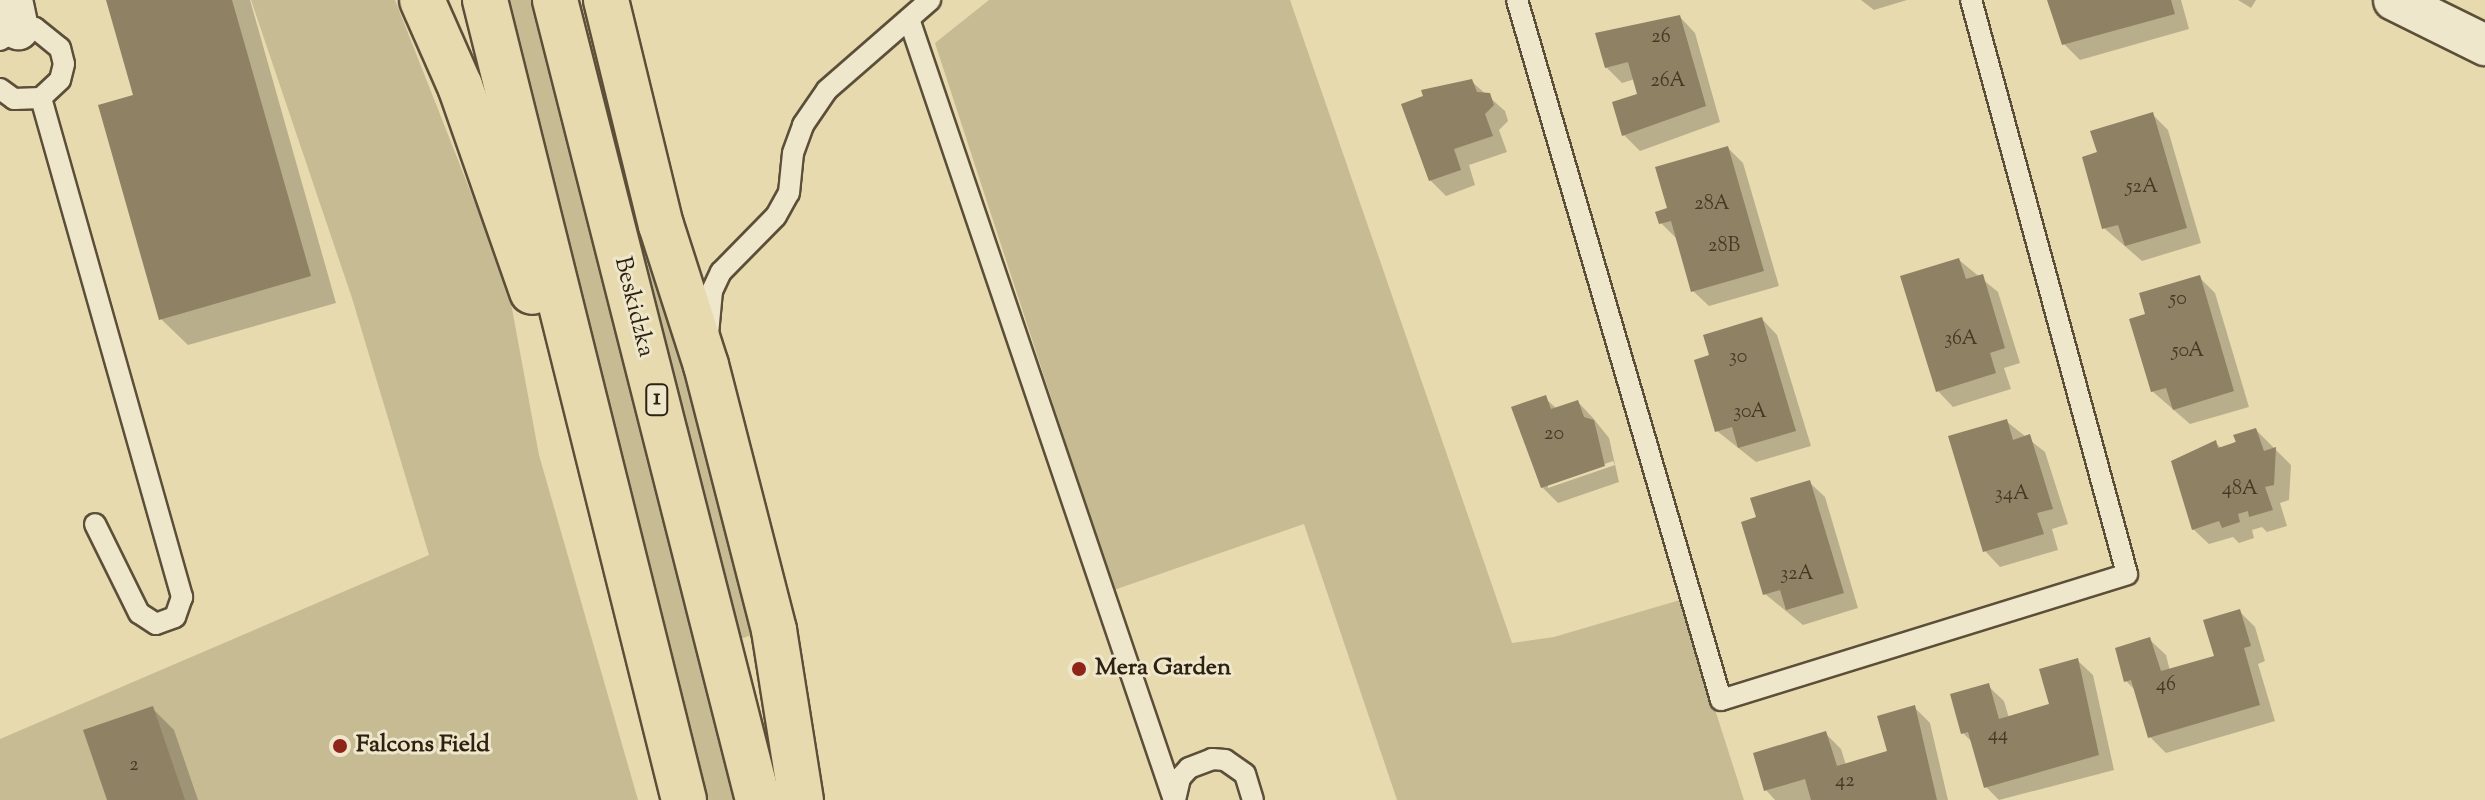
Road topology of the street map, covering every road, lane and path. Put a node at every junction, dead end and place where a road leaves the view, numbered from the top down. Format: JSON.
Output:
{"nodes":[{"id":1,"x":422,"y":0,"type":"edge"},
{"id":2,"x":485,"y":0,"type":"edge"},
{"id":3,"x":555,"y":0,"type":"edge"},
{"id":4,"x":606,"y":0,"type":"edge"},
{"id":5,"x":930,"y":0,"type":"edge"},
{"id":6,"x":1517,"y":0,"type":"edge"},
{"id":7,"x":1971,"y":0,"type":"edge"},
{"id":8,"x":2394,"y":0,"type":"edge"},
{"id":9,"x":909,"y":19,"type":"junction"},
{"id":10,"x":10,"y":23,"type":"edge"},
{"id":11,"x":2485,"y":45,"type":"edge"},
{"id":12,"x":0,"y":89,"type":"edge"},
{"id":13,"x":41,"y":98,"type":"junction"},
{"id":14,"x":706,"y":365,"type":"junction"},
{"id":15,"x":594,"y":442,"type":"junction"},
{"id":16,"x":95,"y":524,"type":"dead end"},
{"id":17,"x":684,"y":800,"type":"edge"},
{"id":18,"x":758,"y":800,"type":"edge"},
{"id":19,"x":801,"y":800,"type":"edge"},
{"id":20,"x":1175,"y":800,"type":"edge"},
{"id":21,"x":1253,"y":800,"type":"edge"}],
"edges":[{"from":1,"to":15,"type":"main road"},
{"from":2,"to":15,"type":"main road"},
{"from":3,"to":18,"type":"main road","name":"Beskidzka","number":"1"},
{"from":4,"to":14,"type":"main road"},
{"from":5,"to":9,"type":"lane"},
{"from":6,"to":7,"type":"lane"},
{"from":8,"to":11,"type":"street"},
{"from":9,"to":14,"type":"lane"},
{"from":9,"to":20,"type":"lane"},
{"from":10,"to":13,"type":"lane"},
{"from":12,"to":13,"type":"lane"},
{"from":13,"to":16,"type":"lane"},
{"from":14,"to":19,"type":"main road"},
{"from":15,"to":17,"type":"main road"},
{"from":20,"to":21,"type":"lane"}]}
